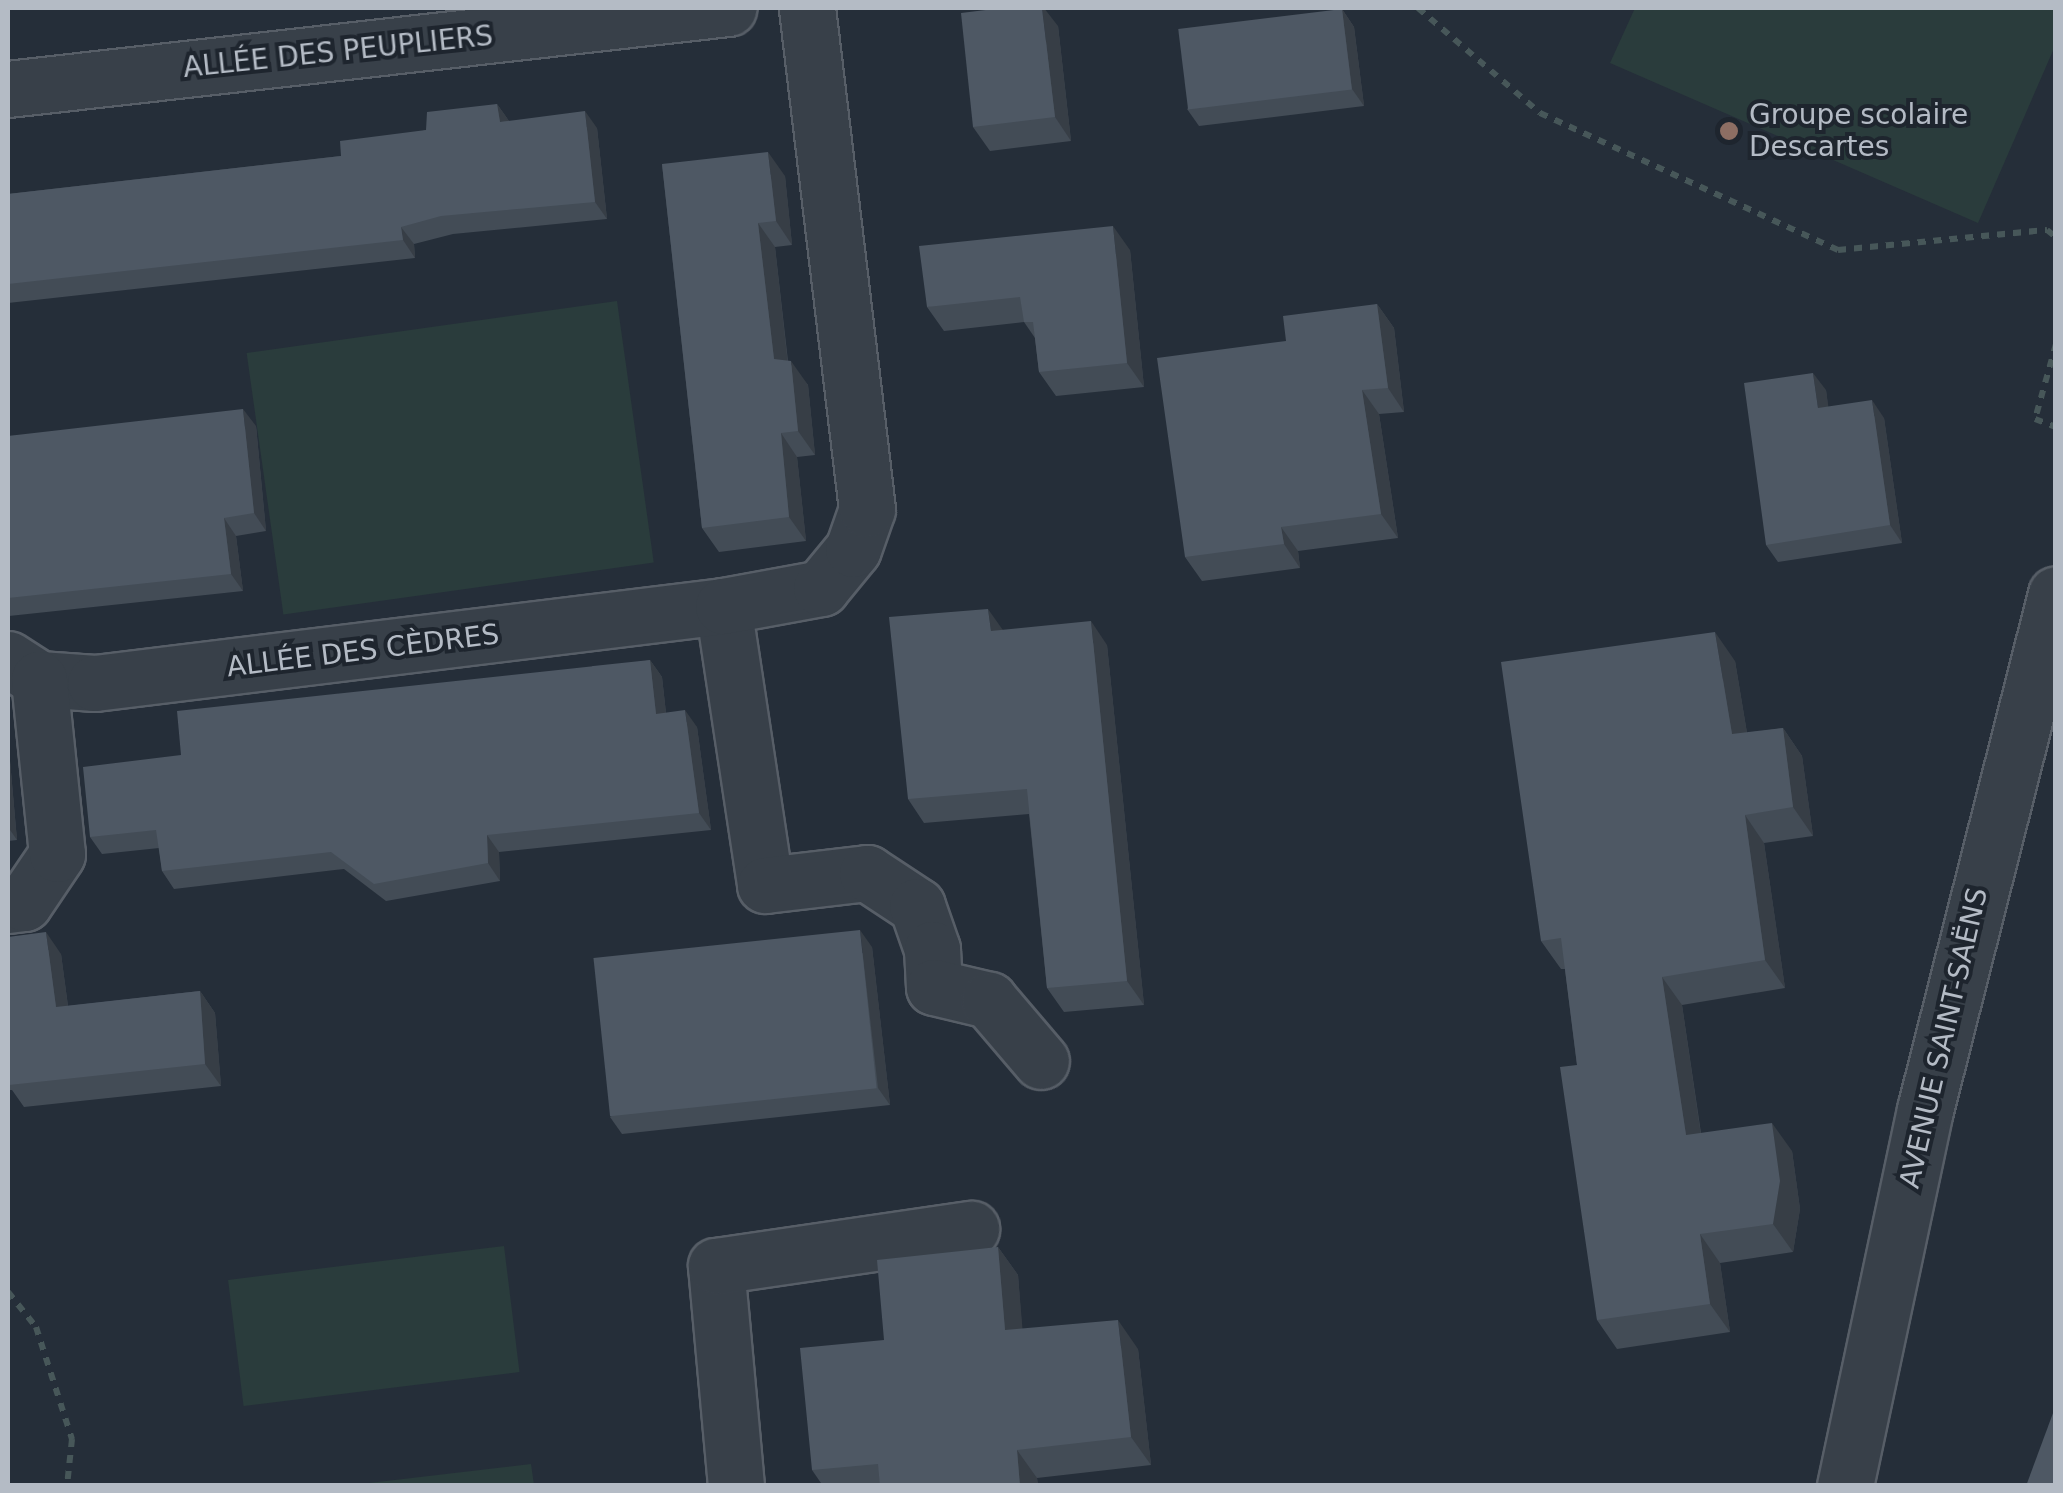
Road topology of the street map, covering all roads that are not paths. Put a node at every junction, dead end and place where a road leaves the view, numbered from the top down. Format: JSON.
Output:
{"nodes":[{"id":1,"x":728,"y":8,"type":"edge"},
{"id":2,"x":808,"y":8,"type":"edge"},
{"id":3,"x":8,"y":89,"type":"edge"},
{"id":4,"x":2054,"y":604,"type":"edge"},
{"id":5,"x":724,"y":606,"type":"junction"},
{"id":6,"x":23,"y":669,"type":"edge"},
{"id":7,"x":8,"y":904,"type":"edge"},
{"id":8,"x":1040,"y":1061,"type":"dead end"},
{"id":9,"x":971,"y":1229,"type":"dead end"},
{"id":10,"x":736,"y":1486,"type":"edge"},
{"id":11,"x":1845,"y":1486,"type":"edge"}],
"edges":[{"from":1,"to":3,"type":"street","name":"ALLÉE DES PEUPLIERS"},
{"from":2,"to":5,"type":"street","name":"ALLÉE DES CÈDRES"},
{"from":4,"to":11,"type":"street","name":"AVENUE SAINT-SAËNS"},
{"from":5,"to":6,"type":"street","name":"ALLÉE DES CÈDRES"},
{"from":5,"to":8,"type":"street"},
{"from":6,"to":7,"type":"street"},
{"from":9,"to":10,"type":"street"}]}
